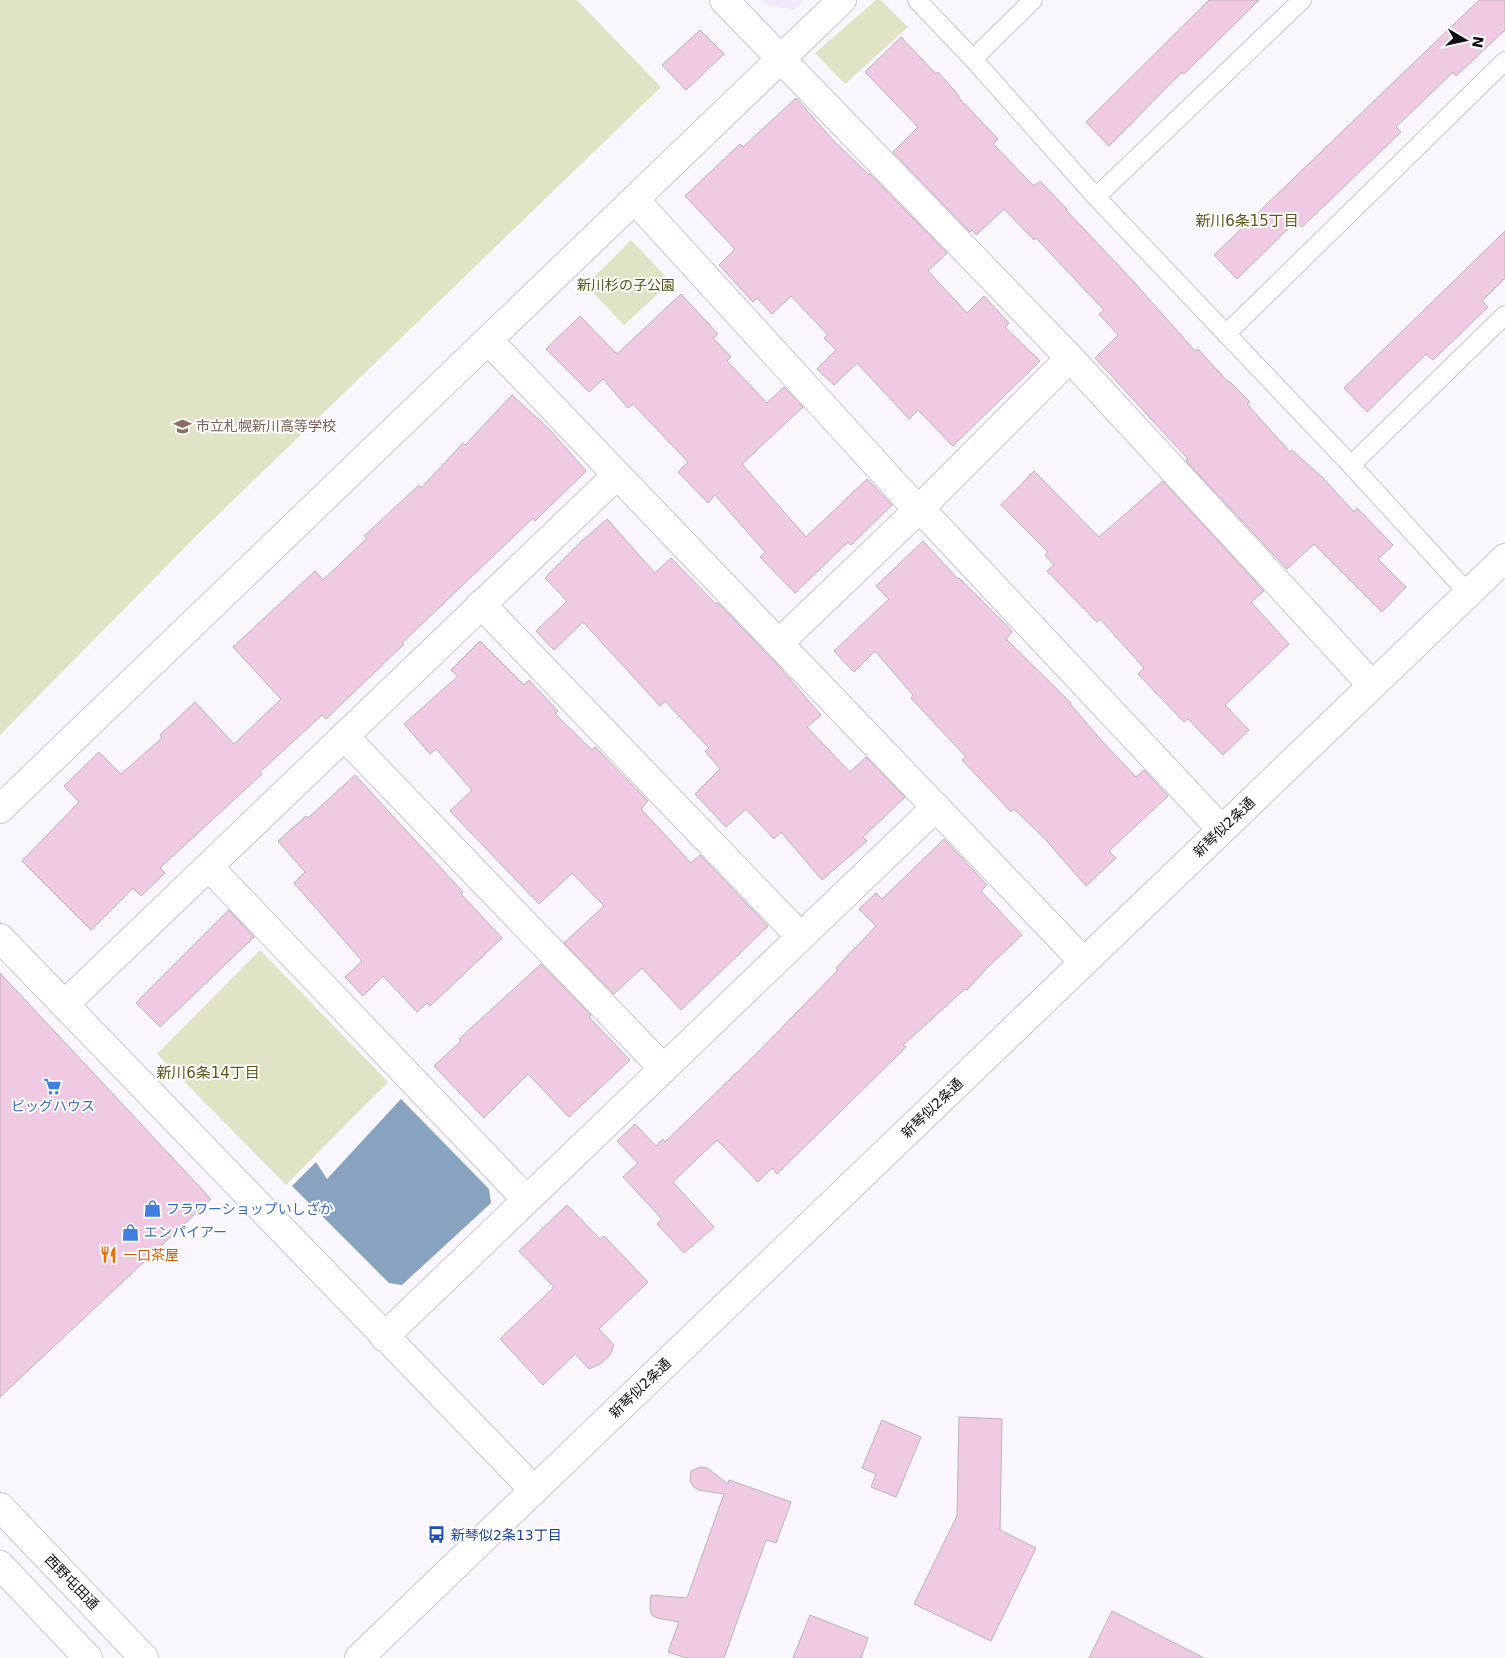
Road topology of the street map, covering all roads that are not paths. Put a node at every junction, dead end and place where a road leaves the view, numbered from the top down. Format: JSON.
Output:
{"nodes":[{"id":1,"x":724,"y":0,"type":"edge"},
{"id":2,"x":842,"y":0,"type":"edge"},
{"id":3,"x":917,"y":0,"type":"edge"},
{"id":4,"x":1034,"y":0,"type":"edge"},
{"id":5,"x":1302,"y":0,"type":"edge"},
{"id":6,"x":973,"y":59,"type":"junction"},
{"id":7,"x":781,"y":60,"type":"junction"},
{"id":8,"x":1505,"y":61,"type":"edge"},
{"id":9,"x":1096,"y":197,"type":"junction"},
{"id":10,"x":634,"y":200,"type":"junction"},
{"id":11,"x":1505,"y":315,"type":"edge"},
{"id":12,"x":1226,"y":334,"type":"junction"},
{"id":13,"x":488,"y":340,"type":"junction"},
{"id":14,"x":1070,"y":358,"type":"junction"},
{"id":15,"x":1351,"y":465,"type":"junction"},
{"id":16,"x":617,"y":475,"type":"junction"},
{"id":17,"x":918,"y":510,"type":"junction"},
{"id":18,"x":1505,"y":558,"type":"edge"},
{"id":19,"x":1468,"y":593,"type":"junction"},
{"id":20,"x":481,"y":604,"type":"junction"},
{"id":21,"x":780,"y":643,"type":"junction"},
{"id":22,"x":1372,"y":686,"type":"junction"},
{"id":23,"x":344,"y":736,"type":"junction"},
{"id":24,"x":936,"y":807,"type":"junction"},
{"id":25,"x":0,"y":809,"type":"edge"},
{"id":26,"x":1222,"y":829,"type":"junction"},
{"id":27,"x":209,"y":867,"type":"junction"},
{"id":28,"x":800,"y":936,"type":"junction"},
{"id":29,"x":0,"y":938,"type":"edge"},
{"id":30,"x":1084,"y":962,"type":"junction"},
{"id":31,"x":65,"y":1004,"type":"junction"},
{"id":32,"x":663,"y":1068,"type":"junction"},
{"id":33,"x":526,"y":1199,"type":"junction"},
{"id":34,"x":384,"y":1337,"type":"junction"},
{"id":35,"x":534,"y":1490,"type":"junction"},
{"id":36,"x":0,"y":1507,"type":"edge"},
{"id":37,"x":0,"y":1565,"type":"edge"},
{"id":38,"x":88,"y":1658,"type":"edge"},
{"id":39,"x":144,"y":1658,"type":"edge"},
{"id":40,"x":359,"y":1658,"type":"edge"}],
"edges":[{"from":1,"to":7,"type":"street"},
{"from":2,"to":7,"type":"street"},
{"from":3,"to":6,"type":"lane"},
{"from":4,"to":6,"type":"lane"},
{"from":5,"to":9,"type":"lane"},
{"from":6,"to":9,"type":"lane"},
{"from":7,"to":10,"type":"street"},
{"from":7,"to":14,"type":"street"},
{"from":8,"to":12,"type":"lane"},
{"from":9,"to":12,"type":"lane"},
{"from":10,"to":13,"type":"street"},
{"from":10,"to":17,"type":"street"},
{"from":11,"to":15,"type":"lane"},
{"from":12,"to":15,"type":"lane"},
{"from":13,"to":16,"type":"street"},
{"from":13,"to":25,"type":"street"},
{"from":14,"to":17,"type":"street"},
{"from":14,"to":22,"type":"street"},
{"from":15,"to":19,"type":"lane"},
{"from":16,"to":20,"type":"street"},
{"from":16,"to":21,"type":"street"},
{"from":17,"to":21,"type":"street"},
{"from":17,"to":26,"type":"street"},
{"from":18,"to":19,"type":"street","name":"新琴似2条通"},
{"from":19,"to":22,"type":"street","name":"新琴似2条通"},
{"from":20,"to":23,"type":"street"},
{"from":20,"to":28,"type":"street"},
{"from":21,"to":24,"type":"street"},
{"from":22,"to":26,"type":"street","name":"新琴似2条通"},
{"from":23,"to":27,"type":"street"},
{"from":23,"to":32,"type":"street"},
{"from":24,"to":28,"type":"street"},
{"from":24,"to":30,"type":"street"},
{"from":26,"to":30,"type":"street","name":"新琴似2条通"},
{"from":27,"to":31,"type":"street"},
{"from":27,"to":33,"type":"street"},
{"from":28,"to":32,"type":"street"},
{"from":29,"to":31,"type":"street"},
{"from":30,"to":35,"type":"street","name":"新琴似2条通"},
{"from":31,"to":34,"type":"street"},
{"from":32,"to":33,"type":"street"},
{"from":33,"to":34,"type":"street"},
{"from":34,"to":35,"type":"street"},
{"from":35,"to":40,"type":"street","name":"新琴似2条通"},
{"from":36,"to":39,"type":"street","name":"西野屯田通"},
{"from":37,"to":38,"type":"street"}]}
